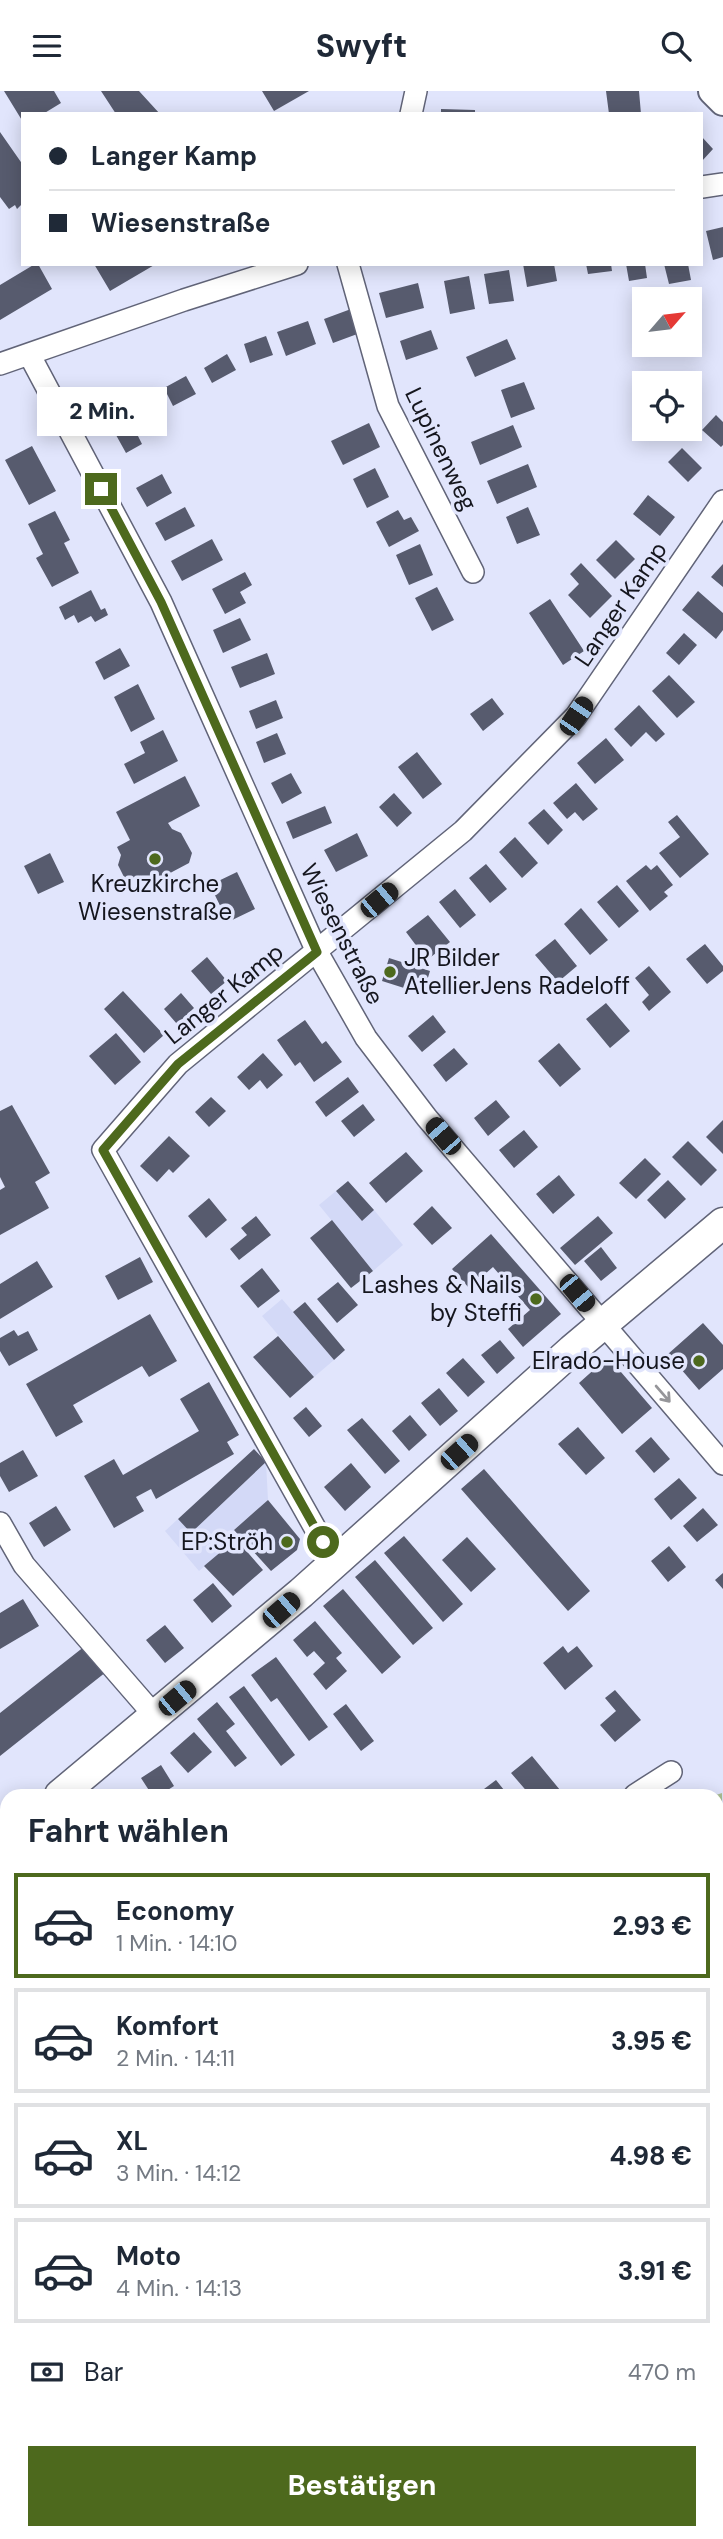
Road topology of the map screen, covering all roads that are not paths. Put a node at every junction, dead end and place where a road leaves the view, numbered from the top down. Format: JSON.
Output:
{"nodes":[{"id":1,"x":416,"y":91,"type":"edge"},
{"id":2,"x":712,"y":91,"type":"edge"},
{"id":3,"x":723,"y":102,"type":"edge"},
{"id":4,"x":411,"y":112,"type":"edge"},
{"id":5,"x":723,"y":184,"type":"edge"},
{"id":6,"x":703,"y":187,"type":"edge"},
{"id":7,"x":291,"y":266,"type":"edge"},
{"id":8,"x":349,"y":266,"type":"edge"},
{"id":9,"x":29,"y":354,"type":"junction"},
{"id":10,"x":0,"y":364,"type":"edge"},
{"id":11,"x":723,"y":502,"type":"edge"},
{"id":12,"x":473,"y":572,"type":"dead end"},
{"id":13,"x":317,"y":952,"type":"junction"},
{"id":14,"x":723,"y":1223,"type":"edge"},
{"id":15,"x":603,"y":1323,"type":"junction"},
{"id":16,"x":723,"y":1464,"type":"edge"},
{"id":17,"x":0,"y":1523,"type":"edge"},
{"id":18,"x":334,"y":1562,"type":"junction"},
{"id":19,"x":155,"y":1716,"type":"junction"},
{"id":20,"x":671,"y":1772,"type":"dead end"},
{"id":21,"x":67,"y":1789,"type":"edge"},
{"id":22,"x":644,"y":1789,"type":"edge"}],
"edges":[{"from":1,"to":4,"type":"street"},
{"from":2,"to":3,"type":"street"},
{"from":5,"to":6,"type":"street"},
{"from":7,"to":9,"type":"street"},
{"from":8,"to":12,"type":"street","name":"Lupinenweg"},
{"from":9,"to":10,"type":"street"},
{"from":9,"to":13,"type":"street","name":"Wiesenstraße"},
{"from":11,"to":13,"type":"street","name":"Langer Kamp"},
{"from":13,"to":15,"type":"street","name":"Wiesenstraße"},
{"from":13,"to":18,"type":"street","name":"Langer Kamp"},
{"from":14,"to":15,"type":"main road"},
{"from":15,"to":16,"type":"street","name":"Wiesenstraße","one_way":true},
{"from":15,"to":18,"type":"main road"},
{"from":17,"to":19,"type":"street"},
{"from":18,"to":19,"type":"main road"},
{"from":19,"to":21,"type":"main road"},
{"from":20,"to":22,"type":"street"}]}
